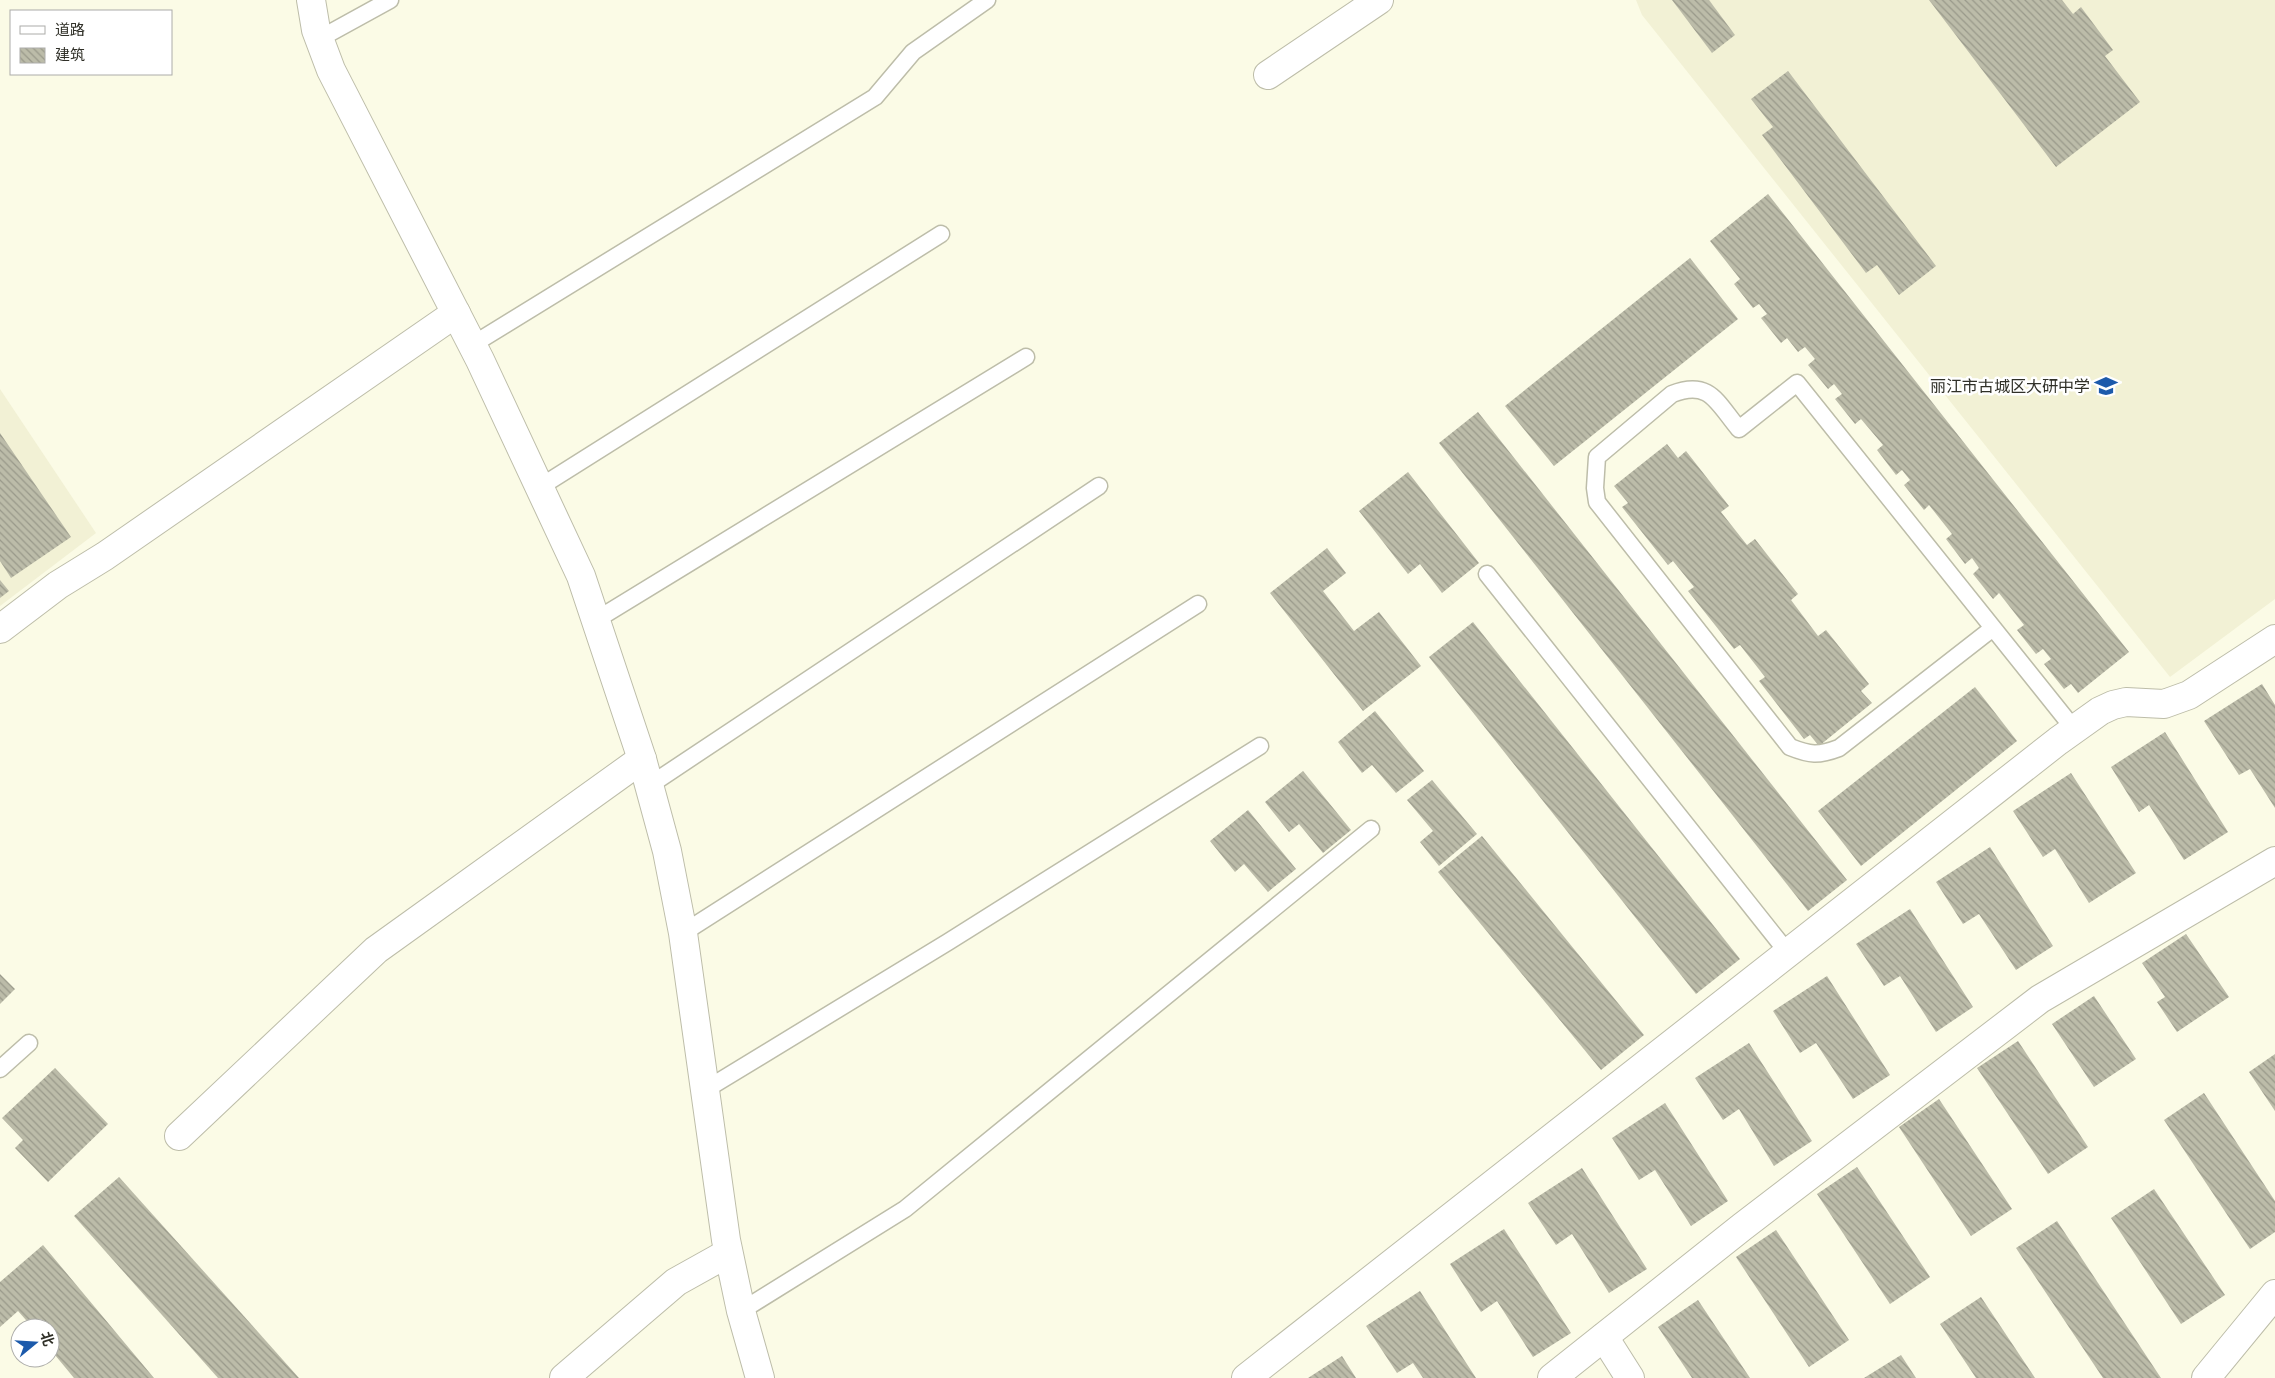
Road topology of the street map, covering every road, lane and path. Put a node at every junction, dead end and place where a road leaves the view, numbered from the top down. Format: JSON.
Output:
{"nodes":[{"id":1,"x":310,"y":0,"type":"edge"},
{"id":2,"x":390,"y":0,"type":"edge"},
{"id":3,"x":987,"y":0,"type":"edge"},
{"id":4,"x":1379,"y":0,"type":"edge"},
{"id":5,"x":319,"y":39,"type":"junction"},
{"id":6,"x":1268,"y":75,"type":"dead end"},
{"id":7,"x":941,"y":234,"type":"dead end"},
{"id":8,"x":456,"y":313,"type":"junction"},
{"id":9,"x":472,"y":345,"type":"junction"},
{"id":10,"x":1026,"y":357,"type":"dead end"},
{"id":11,"x":1099,"y":486,"type":"dead end"},
{"id":12,"x":540,"y":487,"type":"junction"},
{"id":13,"x":1487,"y":574,"type":"dead end"},
{"id":14,"x":1198,"y":604,"type":"dead end"},
{"id":15,"x":596,"y":620,"type":"junction"},
{"id":16,"x":1992,"y":628,"type":"junction"},
{"id":17,"x":0,"y":629,"type":"edge"},
{"id":18,"x":2275,"y":639,"type":"edge"},
{"id":19,"x":2074,"y":729,"type":"junction"},
{"id":20,"x":1260,"y":746,"type":"dead end"},
{"id":21,"x":642,"y":760,"type":"junction"},
{"id":22,"x":650,"y":785,"type":"junction"},
{"id":23,"x":1371,"y":829,"type":"dead end"},
{"id":24,"x":2275,"y":861,"type":"edge"},
{"id":25,"x":683,"y":933,"type":"junction"},
{"id":26,"x":1788,"y":953,"type":"junction"},
{"id":27,"x":29,"y":1043,"type":"dead end"},
{"id":28,"x":0,"y":1069,"type":"edge"},
{"id":29,"x":705,"y":1090,"type":"junction"},
{"id":30,"x":179,"y":1136,"type":"dead end"},
{"id":31,"x":728,"y":1253,"type":"junction"},
{"id":32,"x":2275,"y":1294,"type":"edge"},
{"id":33,"x":741,"y":1311,"type":"junction"},
{"id":34,"x":1604,"y":1337,"type":"junction"},
{"id":35,"x":564,"y":1378,"type":"edge"},
{"id":36,"x":760,"y":1378,"type":"edge"},
{"id":37,"x":1246,"y":1378,"type":"edge"},
{"id":38,"x":1552,"y":1378,"type":"edge"},
{"id":39,"x":1630,"y":1378,"type":"edge"},
{"id":40,"x":2206,"y":1378,"type":"edge"}],
"edges":[{"from":1,"to":5,"type":"street"},
{"from":2,"to":5,"type":"lane"},
{"from":3,"to":9,"type":"lane"},
{"from":4,"to":6,"type":"street"},
{"from":5,"to":8,"type":"street"},
{"from":7,"to":12,"type":"lane"},
{"from":8,"to":9,"type":"street"},
{"from":8,"to":17,"type":"street"},
{"from":9,"to":12,"type":"street"},
{"from":10,"to":15,"type":"lane"},
{"from":11,"to":22,"type":"lane"},
{"from":12,"to":15,"type":"street"},
{"from":13,"to":26,"type":"lane"},
{"from":14,"to":25,"type":"lane"},
{"from":15,"to":21,"type":"street"},
{"from":16,"to":16,"type":"lane"},
{"from":16,"to":19,"type":"lane"},
{"from":18,"to":19,"type":"street"},
{"from":19,"to":26,"type":"street"},
{"from":20,"to":29,"type":"lane"},
{"from":21,"to":22,"type":"street"},
{"from":21,"to":30,"type":"street"},
{"from":22,"to":25,"type":"street"},
{"from":23,"to":33,"type":"lane"},
{"from":24,"to":34,"type":"street"},
{"from":25,"to":29,"type":"street"},
{"from":26,"to":37,"type":"street"},
{"from":27,"to":28,"type":"lane"},
{"from":29,"to":31,"type":"street"},
{"from":31,"to":33,"type":"street"},
{"from":31,"to":35,"type":"street"},
{"from":32,"to":40,"type":"street"},
{"from":33,"to":36,"type":"street"},
{"from":34,"to":38,"type":"street"},
{"from":34,"to":39,"type":"street"}]}
